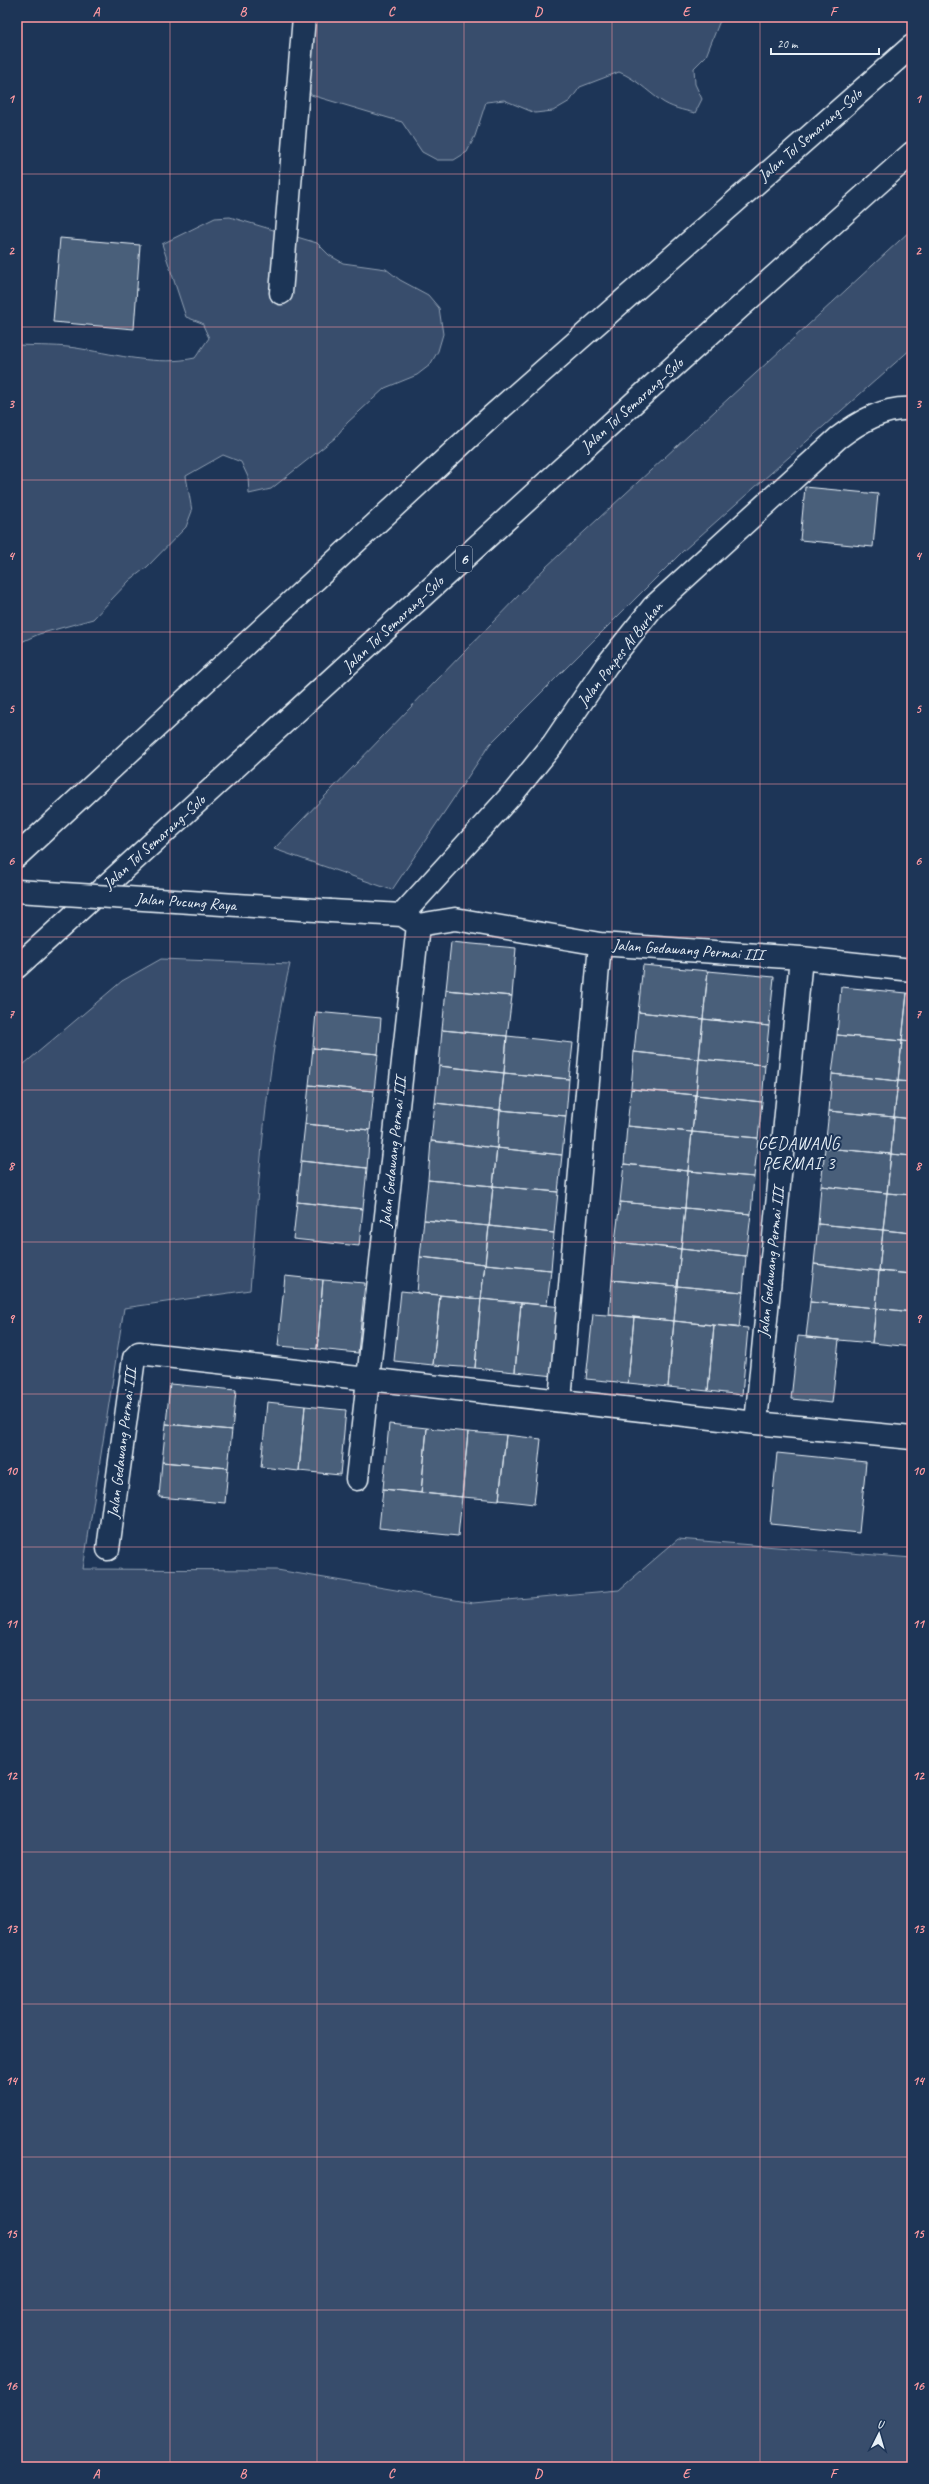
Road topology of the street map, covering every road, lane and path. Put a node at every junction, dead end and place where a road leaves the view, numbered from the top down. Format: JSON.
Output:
{"nodes":[{"id":1,"x":304,"y":17,"type":"edge"},
{"id":2,"x":912,"y":46,"type":"edge"},
{"id":3,"x":912,"y":153,"type":"edge"},
{"id":4,"x":281,"y":293,"type":"dead end"},
{"id":5,"x":912,"y":409,"type":"edge"},
{"id":6,"x":17,"y":856,"type":"edge"},
{"id":7,"x":17,"y":891,"type":"edge"},
{"id":8,"x":331,"y":911,"type":"joint"},
{"id":9,"x":410,"y":920,"type":"junction"},
{"id":10,"x":600,"y":944,"type":"junction"},
{"id":11,"x":801,"y":958,"type":"junction"},
{"id":12,"x":17,"y":967,"type":"edge"},
{"id":13,"x":912,"y":970,"type":"edge"},
{"id":14,"x":368,"y":1379,"type":"junction"},
{"id":15,"x":560,"y":1400,"type":"junction"},
{"id":16,"x":756,"y":1423,"type":"junction"},
{"id":17,"x":912,"y":1438,"type":"edge"},
{"id":18,"x":356,"y":1479,"type":"dead end"},
{"id":19,"x":108,"y":1549,"type":"dead end"}],
"edges":[{"from":1,"to":4,"type":"main road"},
{"from":2,"to":6,"type":"main road","name":"Jalan Tol Semarang–Solo"},
{"from":3,"to":12,"type":"main road","name":"Jalan Tol Semarang–Solo","number":"6"},
{"from":5,"to":9,"type":"main road","name":"Jalan Ponpes Al Burhan"},
{"from":7,"to":8,"type":"main road","name":"Jalan Pucung Raya","bridge":true},
{"from":8,"to":9,"type":"main road","name":"Jalan Gedawang Permai III"},
{"from":9,"to":10,"type":"main road","name":"Jalan Gedawang Permai III"},
{"from":9,"to":14,"type":"main road","name":"Jalan Gedawang Permai III"},
{"from":10,"to":11,"type":"main road","name":"Jalan Gedawang Permai III"},
{"from":10,"to":15,"type":"main road","name":"Jalan Gedawang Permai III"},
{"from":11,"to":13,"type":"main road","name":"Jalan Gedawang Permai III"},
{"from":11,"to":16,"type":"main road","name":"Jalan Gedawang Permai III"},
{"from":14,"to":15,"type":"main road","name":"Jalan Gedawang Permai III"},
{"from":14,"to":18,"type":"main road","name":"Jalan Gedawang Permai III"},
{"from":14,"to":19,"type":"main road","name":"Jalan Gedawang Permai III"},
{"from":15,"to":16,"type":"main road","name":"Jalan Gedawang Permai III"},
{"from":16,"to":17,"type":"main road","name":"Jalan Gedawang Permai III"}]}
